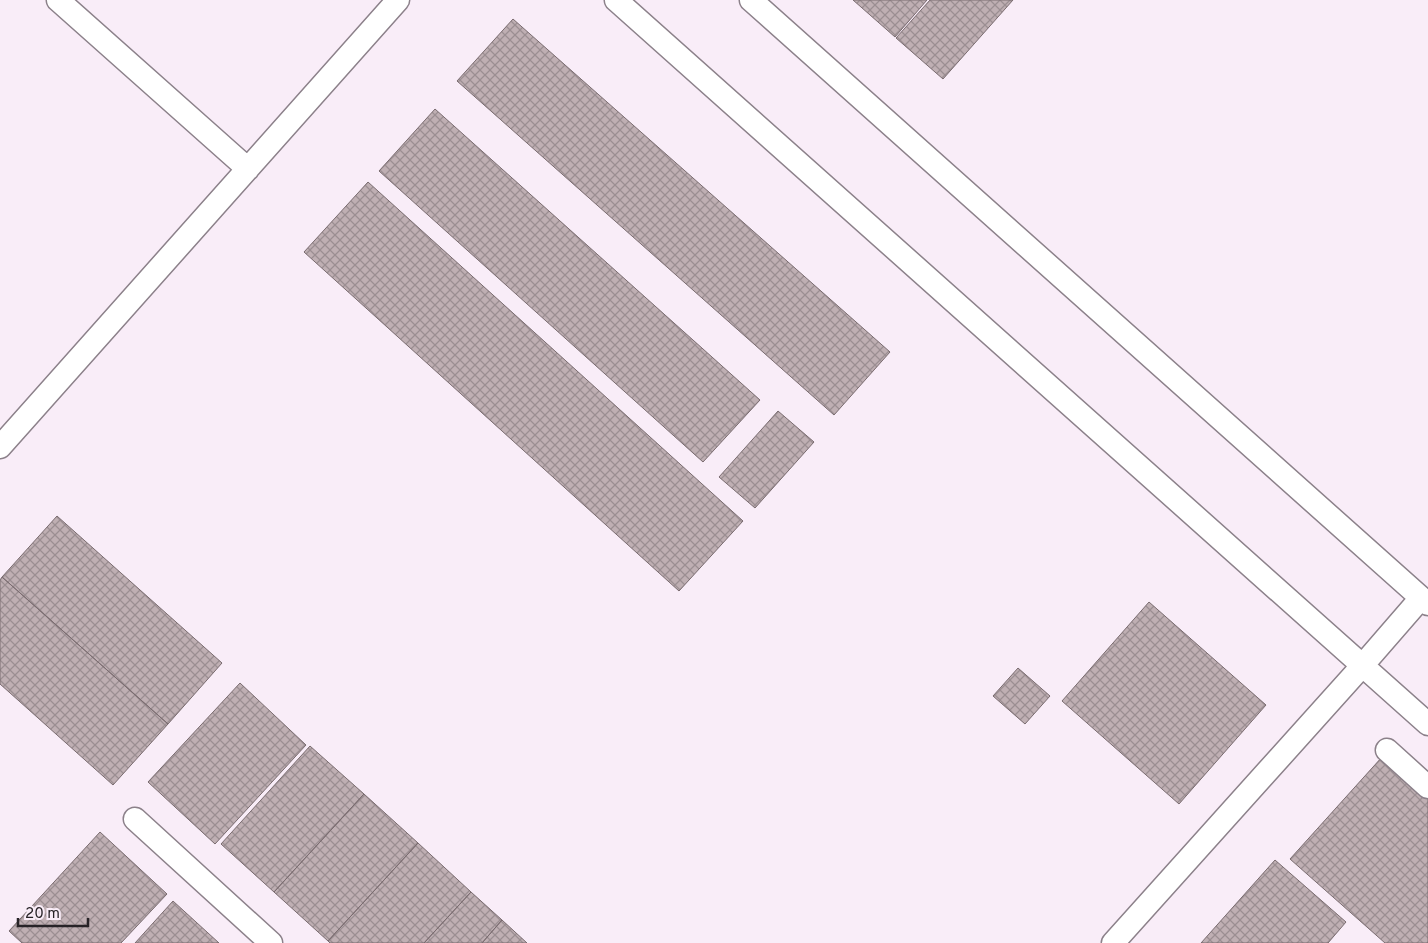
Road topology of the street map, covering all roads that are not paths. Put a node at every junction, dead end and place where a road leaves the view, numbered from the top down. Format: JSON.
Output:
{"nodes":[{"id":1,"x":58,"y":0,"type":"edge"},
{"id":2,"x":398,"y":0,"type":"edge"},
{"id":3,"x":616,"y":0,"type":"edge"},
{"id":4,"x":751,"y":0,"type":"edge"},
{"id":5,"x":248,"y":169,"type":"junction"},
{"id":6,"x":0,"y":447,"type":"edge"},
{"id":7,"x":1425,"y":601,"type":"edge"},
{"id":8,"x":1362,"y":666,"type":"junction"},
{"id":9,"x":1428,"y":724,"type":"edge"},
{"id":10,"x":1387,"y":750,"type":"dead end"},
{"id":11,"x":1428,"y":787,"type":"edge"},
{"id":12,"x":135,"y":819,"type":"dead end"},
{"id":13,"x":271,"y":943,"type":"edge"},
{"id":14,"x":1113,"y":943,"type":"edge"}],
"edges":[{"from":1,"to":5,"type":"lane"},
{"from":2,"to":5,"type":"lane"},
{"from":3,"to":8,"type":"lane"},
{"from":4,"to":7,"type":"lane"},
{"from":5,"to":6,"type":"lane"},
{"from":7,"to":8,"type":"lane"},
{"from":8,"to":9,"type":"lane"},
{"from":8,"to":14,"type":"lane"},
{"from":10,"to":11,"type":"lane"},
{"from":12,"to":13,"type":"lane"}]}
